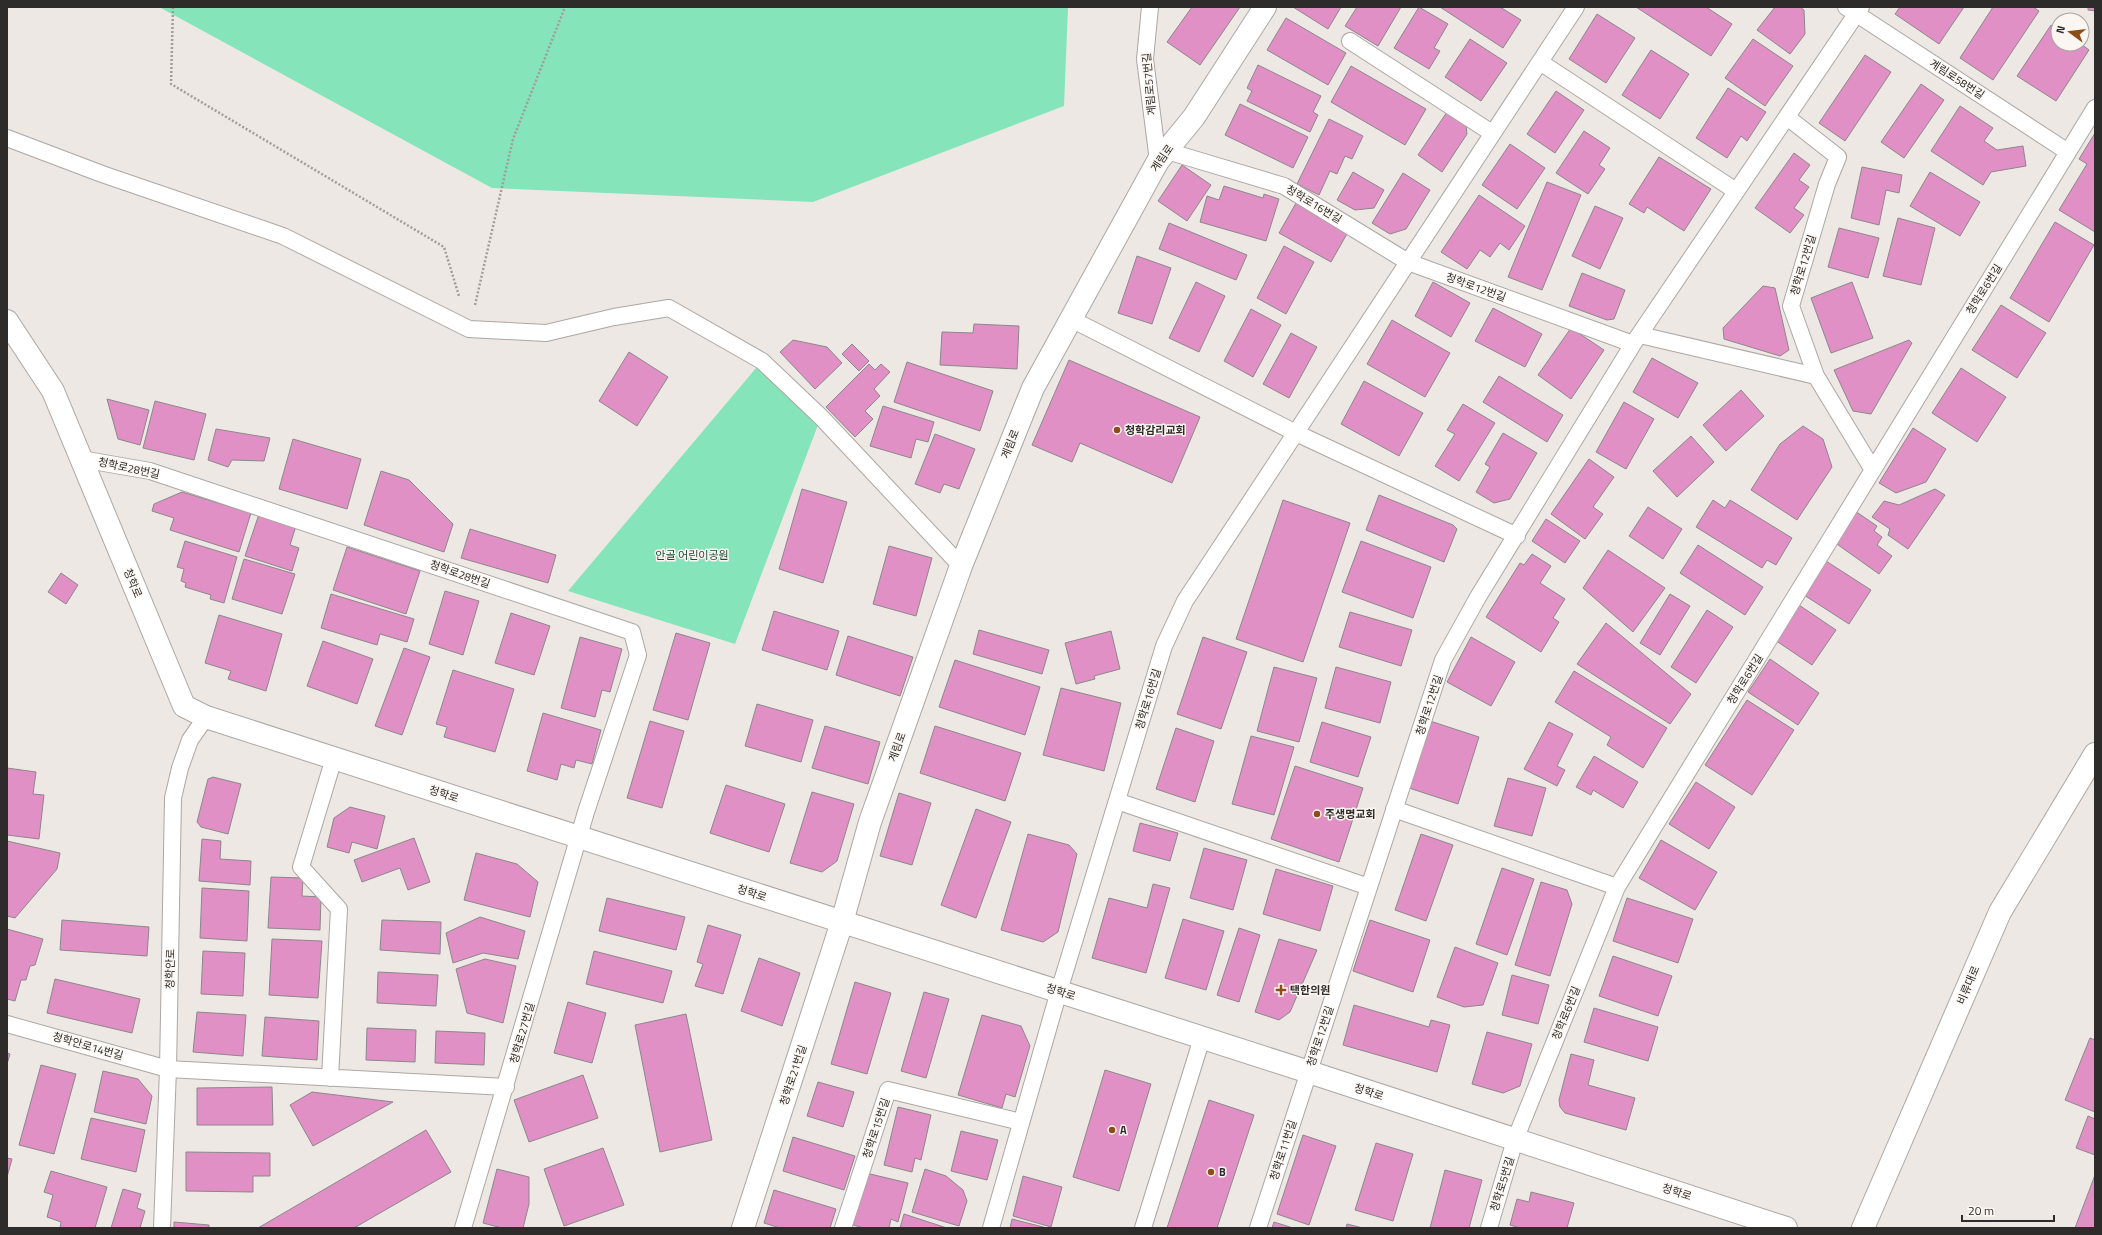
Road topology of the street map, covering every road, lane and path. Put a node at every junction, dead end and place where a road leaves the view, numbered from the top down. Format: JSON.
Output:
{"nodes":[{"id":1,"x":173,"y":7,"type":"edge"},
{"id":2,"x":565,"y":7,"type":"edge"},
{"id":3,"x":1150,"y":7,"type":"edge"},
{"id":4,"x":1265,"y":7,"type":"edge"},
{"id":5,"x":1576,"y":7,"type":"edge"},
{"id":6,"x":1854,"y":9,"type":"edge"},
{"id":7,"x":1350,"y":41,"type":"dead end"},
{"id":8,"x":1540,"y":62,"type":"junction"},
{"id":9,"x":2095,"y":108,"type":"edge"},
{"id":10,"x":1787,"y":117,"type":"junction"},
{"id":11,"x":1492,"y":133,"type":"junction"},
{"id":12,"x":7,"y":138,"type":"edge"},
{"id":13,"x":2068,"y":152,"type":"junction"},
{"id":14,"x":1162,"y":156,"type":"junction"},
{"id":15,"x":1736,"y":191,"type":"junction"},
{"id":16,"x":1408,"y":262,"type":"junction"},
{"id":17,"x":1071,"y":319,"type":"junction"},
{"id":18,"x":7,"y":321,"type":"edge"},
{"id":19,"x":469,"y":329,"type":"junction"},
{"id":20,"x":1636,"y":340,"type":"junction"},
{"id":21,"x":1816,"y":376,"type":"junction"},
{"id":22,"x":1296,"y":433,"type":"junction"},
{"id":23,"x":81,"y":459,"type":"junction"},
{"id":24,"x":1873,"y":470,"type":"junction"},
{"id":25,"x":1517,"y":536,"type":"junction"},
{"id":26,"x":961,"y":566,"type":"junction"},
{"id":27,"x":206,"y":717,"type":"junction"},
{"id":28,"x":2095,"y":754,"type":"edge"},
{"id":29,"x":334,"y":758,"type":"junction"},
{"id":30,"x":1117,"y":801,"type":"junction"},
{"id":31,"x":1394,"y":809,"type":"junction"},
{"id":32,"x":580,"y":837,"type":"junction"},
{"id":33,"x":1369,"y":887,"type":"junction"},
{"id":34,"x":1617,"y":887,"type":"junction"},
{"id":35,"x":842,"y":922,"type":"junction"},
{"id":36,"x":1059,"y":991,"type":"junction"},
{"id":37,"x":7,"y":1024,"type":"edge"},
{"id":38,"x":1202,"y":1038,"type":"junction"},
{"id":39,"x":168,"y":1069,"type":"junction"},
{"id":40,"x":1309,"y":1072,"type":"junction"},
{"id":41,"x":330,"y":1078,"type":"junction"},
{"id":42,"x":506,"y":1087,"type":"junction"},
{"id":43,"x":1021,"y":1122,"type":"junction"},
{"id":44,"x":1515,"y":1140,"type":"junction"},
{"id":45,"x":162,"y":1228,"type":"edge"},
{"id":46,"x":463,"y":1228,"type":"edge"},
{"id":47,"x":743,"y":1228,"type":"edge"},
{"id":48,"x":843,"y":1228,"type":"edge"},
{"id":49,"x":991,"y":1228,"type":"edge"},
{"id":50,"x":1143,"y":1228,"type":"edge"},
{"id":51,"x":1258,"y":1228,"type":"edge"},
{"id":52,"x":1489,"y":1228,"type":"edge"},
{"id":53,"x":1786,"y":1228,"type":"edge"},
{"id":54,"x":1863,"y":1228,"type":"edge"}],
"edges":[{"from":1,"to":19,"type":"path"},
{"from":2,"to":19,"type":"path"},
{"from":3,"to":14,"type":"lane","name":"계림로57번길"},
{"from":4,"to":14,"type":"street","name":"계림로"},
{"from":5,"to":8,"type":"lane","name":"청학로16번길"},
{"from":6,"to":10,"type":"lane","name":"청학로12번길"},
{"from":6,"to":13,"type":"lane","name":"계림로58번길"},
{"from":7,"to":11,"type":"lane"},
{"from":8,"to":11,"type":"lane","name":"청학로16번길"},
{"from":8,"to":15,"type":"lane"},
{"from":9,"to":13,"type":"lane","name":"청학로6번길"},
{"from":10,"to":15,"type":"lane","name":"청학로12번길"},
{"from":10,"to":21,"type":"lane","name":"청학로12번길"},
{"from":11,"to":16,"type":"lane","name":"청학로16번길"},
{"from":12,"to":19,"type":"lane"},
{"from":13,"to":24,"type":"lane","name":"청학로6번길"},
{"from":14,"to":16,"type":"lane","name":"청학로16번길"},
{"from":14,"to":17,"type":"street","name":"계림로"},
{"from":15,"to":20,"type":"lane","name":"청학로12번길"},
{"from":16,"to":20,"type":"lane","name":"청학로12번길"},
{"from":16,"to":22,"type":"lane","name":"청학로16번길"},
{"from":17,"to":22,"type":"lane"},
{"from":17,"to":26,"type":"street","name":"계림로"},
{"from":18,"to":23,"type":"street","name":"청학로"},
{"from":19,"to":26,"type":"lane"},
{"from":20,"to":21,"type":"lane","name":"청학로12번길"},
{"from":20,"to":25,"type":"lane","name":"청학로12번길"},
{"from":21,"to":24,"type":"lane"},
{"from":22,"to":25,"type":"lane"},
{"from":22,"to":30,"type":"lane","name":"청학로16번길"},
{"from":23,"to":27,"type":"street","name":"청학로"},
{"from":23,"to":32,"type":"lane","name":"청학로28번길"},
{"from":24,"to":34,"type":"lane","name":"청학로6번길"},
{"from":25,"to":31,"type":"lane","name":"청학로12번길"},
{"from":26,"to":35,"type":"street","name":"계림로"},
{"from":27,"to":29,"type":"street","name":"청학로"},
{"from":27,"to":39,"type":"lane","name":"청학안로"},
{"from":28,"to":54,"type":"street","name":"비류대로"},
{"from":29,"to":32,"type":"street","name":"청학로"},
{"from":29,"to":41,"type":"lane"},
{"from":30,"to":33,"type":"lane"},
{"from":30,"to":36,"type":"lane","name":"청학로16번길"},
{"from":31,"to":33,"type":"lane","name":"청학로12번길"},
{"from":31,"to":34,"type":"lane"},
{"from":32,"to":35,"type":"street","name":"청학로"},
{"from":32,"to":42,"type":"lane","name":"청학로27번길"},
{"from":33,"to":40,"type":"lane","name":"청학로12번길"},
{"from":34,"to":44,"type":"lane","name":"청학로6번길"},
{"from":35,"to":36,"type":"street","name":"청학로"},
{"from":35,"to":47,"type":"street","name":"청학로21번길"},
{"from":36,"to":38,"type":"street","name":"청학로"},
{"from":36,"to":43,"type":"lane"},
{"from":37,"to":39,"type":"lane","name":"청학안로14번길"},
{"from":38,"to":40,"type":"street","name":"청학로"},
{"from":38,"to":50,"type":"lane"},
{"from":39,"to":41,"type":"lane","name":"청학안로14번길"},
{"from":39,"to":45,"type":"lane","name":"청학안로"},
{"from":40,"to":44,"type":"street","name":"청학로"},
{"from":40,"to":51,"type":"lane","name":"청학로11번길"},
{"from":41,"to":42,"type":"lane","name":"청학안로14번길"},
{"from":42,"to":46,"type":"lane","name":"청학로27번길"},
{"from":43,"to":48,"type":"lane","name":"청학로15번길"},
{"from":43,"to":49,"type":"lane"},
{"from":44,"to":52,"type":"lane","name":"청학로5번길"},
{"from":44,"to":53,"type":"street","name":"청학로"}]}
